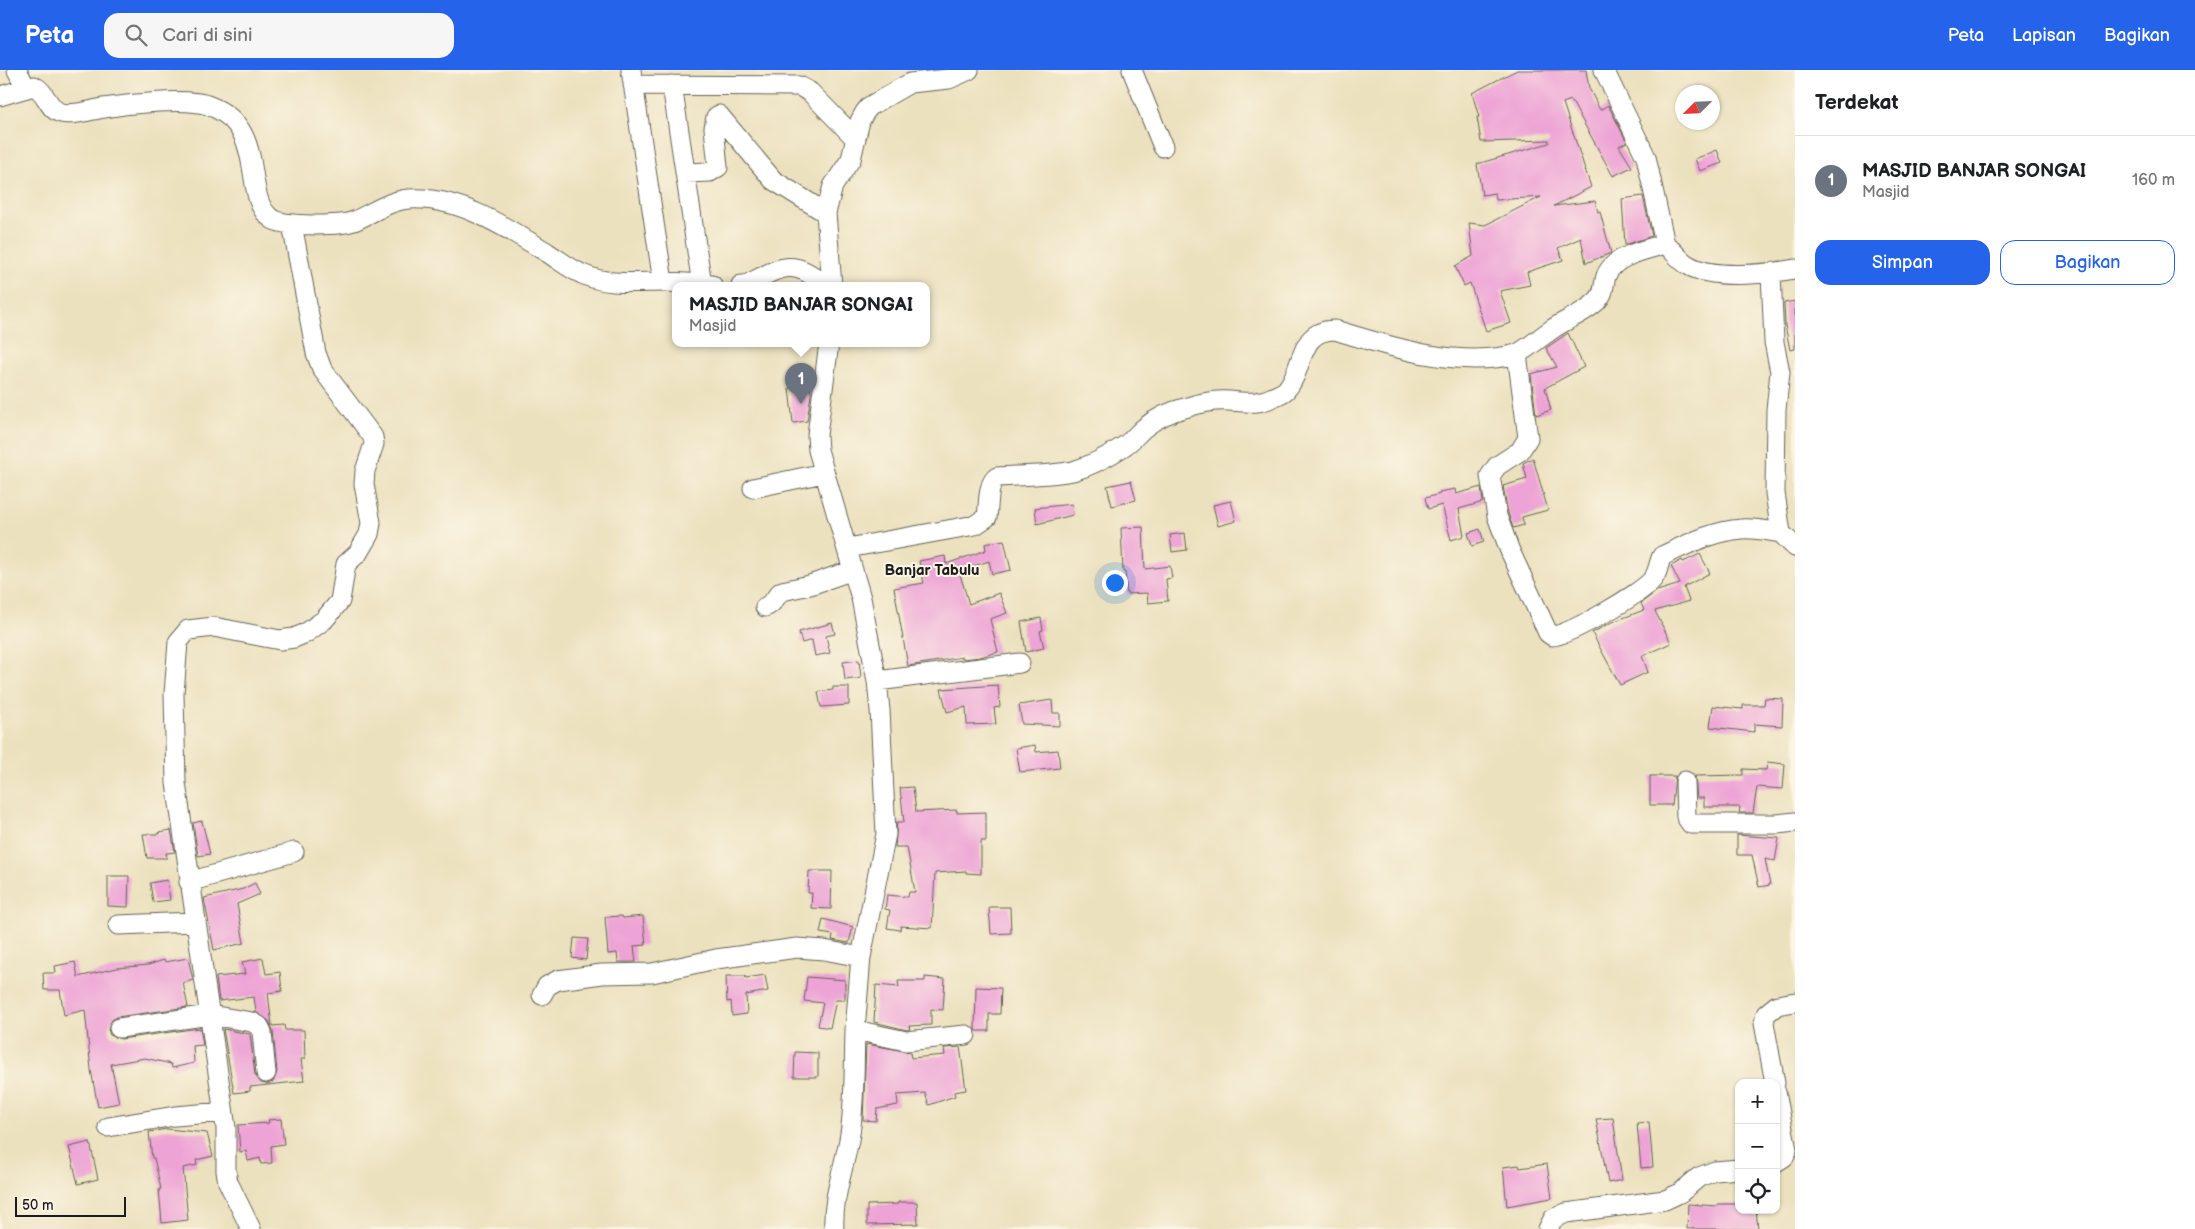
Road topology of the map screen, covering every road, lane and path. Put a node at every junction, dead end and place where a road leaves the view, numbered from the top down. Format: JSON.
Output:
{"nodes":[{"id":1,"x":18,"y":70,"type":"edge"},
{"id":2,"x":969,"y":70,"type":"edge"},
{"id":3,"x":1132,"y":70,"type":"edge"},
{"id":4,"x":1604,"y":70,"type":"edge"},
{"id":5,"x":632,"y":77,"type":"edge"},
{"id":6,"x":672,"y":85,"type":"junction"},
{"id":7,"x":26,"y":88,"type":"junction"},
{"id":8,"x":0,"y":96,"type":"edge"},
{"id":9,"x":856,"y":139,"type":"junction"},
{"id":10,"x":1163,"y":147,"type":"dead end"},
{"id":11,"x":685,"y":173,"type":"junction"},
{"id":12,"x":826,"y":213,"type":"junction"},
{"id":13,"x":292,"y":224,"type":"junction"},
{"id":14,"x":1665,"y":244,"type":"junction"},
{"id":15,"x":1795,"y":269,"type":"edge"},
{"id":16,"x":1771,"y":273,"type":"junction"},
{"id":17,"x":663,"y":282,"type":"junction"},
{"id":18,"x":702,"y":282,"type":"edge"},
{"id":19,"x":751,"y":282,"type":"edge"},
{"id":20,"x":820,"y":282,"type":"edge"},
{"id":21,"x":832,"y":282,"type":"edge"},
{"id":22,"x":672,"y":283,"type":"edge"},
{"id":23,"x":828,"y":347,"type":"edge"},
{"id":24,"x":1516,"y":354,"type":"junction"},
{"id":25,"x":1788,"y":374,"type":"edge"},
{"id":26,"x":824,"y":473,"type":"junction"},
{"id":27,"x":753,"y":488,"type":"dead end"},
{"id":28,"x":1781,"y":533,"type":"junction"},
{"id":29,"x":1795,"y":547,"type":"edge"},
{"id":30,"x":848,"y":548,"type":"junction"},
{"id":31,"x":853,"y":570,"type":"junction"},
{"id":32,"x":765,"y":607,"type":"dead end"},
{"id":33,"x":1020,"y":663,"type":"dead end"},
{"id":34,"x":877,"y":681,"type":"junction"},
{"id":35,"x":1684,"y":781,"type":"dead end"},
{"id":36,"x":1795,"y":822,"type":"edge"},
{"id":37,"x":294,"y":852,"type":"dead end"},
{"id":38,"x":189,"y":882,"type":"junction"},
{"id":39,"x":194,"y":922,"type":"junction"},
{"id":40,"x":118,"y":925,"type":"dead end"},
{"id":41,"x":861,"y":957,"type":"junction"},
{"id":42,"x":542,"y":994,"type":"dead end"},
{"id":43,"x":1795,"y":1002,"type":"edge"},
{"id":44,"x":210,"y":1015,"type":"junction"},
{"id":45,"x":119,"y":1028,"type":"dead end"},
{"id":46,"x":855,"y":1030,"type":"junction"},
{"id":47,"x":966,"y":1035,"type":"dead end"},
{"id":48,"x":266,"y":1073,"type":"dead end"},
{"id":49,"x":1773,"y":1079,"type":"edge"},
{"id":50,"x":223,"y":1112,"type":"junction"},
{"id":51,"x":1780,"y":1113,"type":"edge"},
{"id":52,"x":108,"y":1127,"type":"dead end"},
{"id":53,"x":1780,"y":1160,"type":"edge"},
{"id":54,"x":1735,"y":1170,"type":"edge"},
{"id":55,"x":251,"y":1229,"type":"edge"},
{"id":56,"x":834,"y":1229,"type":"edge"},
{"id":57,"x":1548,"y":1229,"type":"edge"}],
"edges":[{"from":1,"to":7,"type":"street"},
{"from":2,"to":9,"type":"street"},
{"from":3,"to":10,"type":"street"},
{"from":4,"to":14,"type":"street"},
{"from":5,"to":6,"type":"street"},
{"from":5,"to":17,"type":"street"},
{"from":6,"to":9,"type":"street"},
{"from":6,"to":11,"type":"street"},
{"from":7,"to":8,"type":"street"},
{"from":7,"to":13,"type":"street"},
{"from":9,"to":12,"type":"street"},
{"from":11,"to":12,"type":"street"},
{"from":11,"to":18,"type":"street"},
{"from":12,"to":21,"type":"street"},
{"from":13,"to":17,"type":"street"},
{"from":13,"to":38,"type":"street"},
{"from":14,"to":16,"type":"street"},
{"from":14,"to":24,"type":"street"},
{"from":15,"to":16,"type":"street"},
{"from":16,"to":25,"type":"street"},
{"from":17,"to":22,"type":"street"},
{"from":19,"to":20,"type":"street"},
{"from":23,"to":26,"type":"street"},
{"from":24,"to":28,"type":"street"},
{"from":24,"to":30,"type":"street"},
{"from":25,"to":28,"type":"street"},
{"from":26,"to":27,"type":"street"},
{"from":26,"to":30,"type":"street"},
{"from":28,"to":29,"type":"street"},
{"from":30,"to":31,"type":"street"},
{"from":31,"to":32,"type":"street"},
{"from":31,"to":34,"type":"street"},
{"from":33,"to":34,"type":"street"},
{"from":34,"to":41,"type":"street"},
{"from":35,"to":36,"type":"street"},
{"from":37,"to":38,"type":"street"},
{"from":38,"to":39,"type":"street"},
{"from":39,"to":40,"type":"street"},
{"from":39,"to":44,"type":"street"},
{"from":41,"to":42,"type":"street"},
{"from":41,"to":46,"type":"street"},
{"from":43,"to":49,"type":"street"},
{"from":44,"to":45,"type":"street"},
{"from":44,"to":48,"type":"street"},
{"from":44,"to":50,"type":"street"},
{"from":46,"to":47,"type":"street"},
{"from":46,"to":56,"type":"street"},
{"from":50,"to":52,"type":"street"},
{"from":50,"to":55,"type":"street"},
{"from":51,"to":53,"type":"street"},
{"from":54,"to":57,"type":"street"}]}
